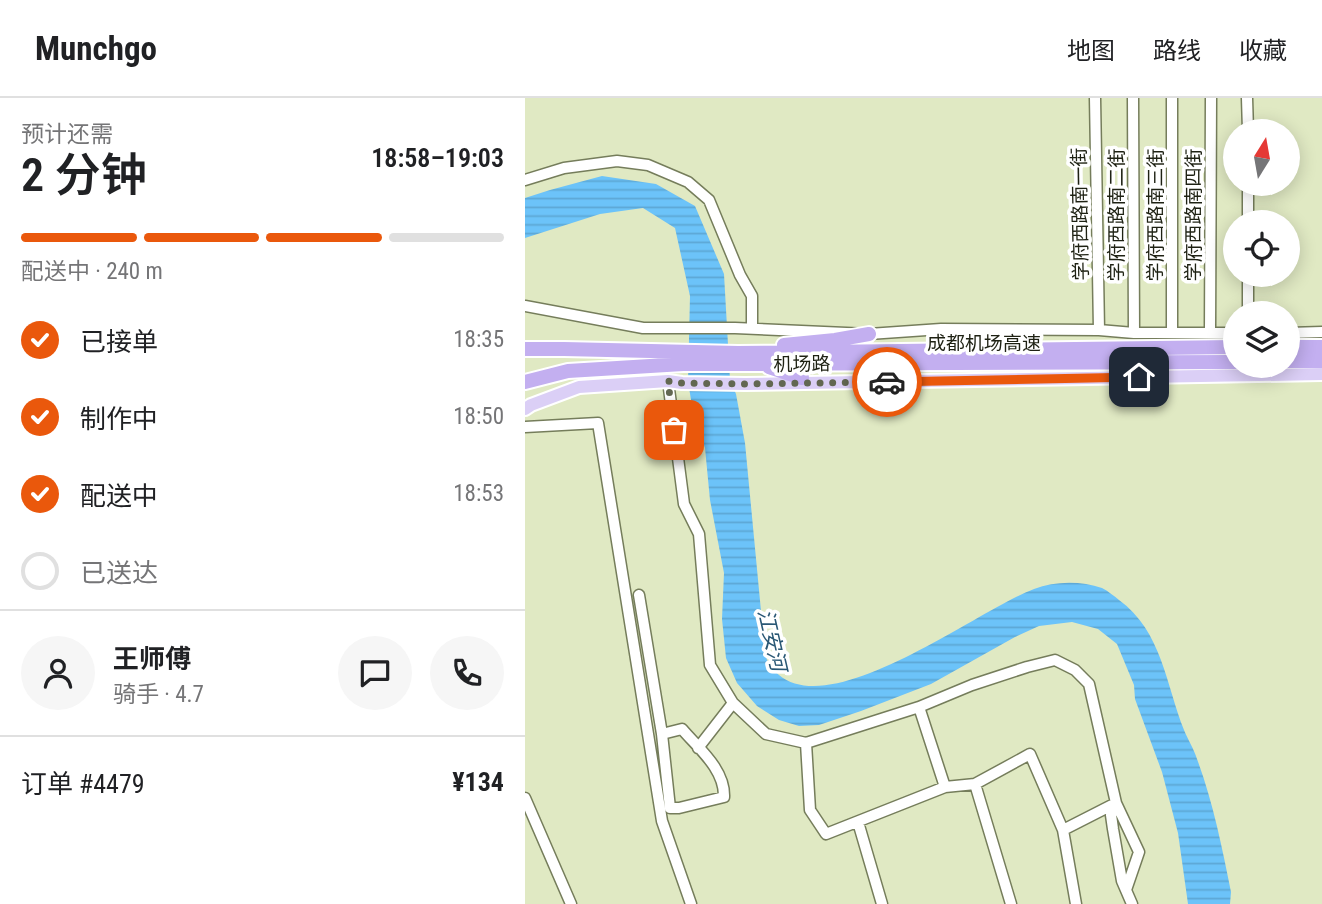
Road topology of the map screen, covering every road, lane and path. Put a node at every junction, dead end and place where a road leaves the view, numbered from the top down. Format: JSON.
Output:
{"nodes":[{"id":1,"x":1095,"y":98,"type":"edge"},
{"id":2,"x":1133,"y":98,"type":"edge"},
{"id":3,"x":1172,"y":98,"type":"edge"},
{"id":4,"x":1210,"y":98,"type":"edge"},
{"id":5,"x":1247,"y":98,"type":"edge"},
{"id":6,"x":1248,"y":119,"type":"edge"},
{"id":7,"x":525,"y":180,"type":"edge"},
{"id":8,"x":525,"y":306,"type":"edge"},
{"id":9,"x":752,"y":328,"type":"junction"},
{"id":10,"x":1099,"y":330,"type":"junction"},
{"id":11,"x":1300,"y":332,"type":"edge"},
{"id":12,"x":1322,"y":332,"type":"edge"},
{"id":13,"x":1134,"y":333,"type":"junction"},
{"id":14,"x":1172,"y":333,"type":"junction"},
{"id":15,"x":1210,"y":333,"type":"junction"},
{"id":16,"x":1223,"y":333,"type":"edge"},
{"id":17,"x":869,"y":334,"type":"junction"},
{"id":18,"x":1300,"y":347,"type":"edge"},
{"id":19,"x":1322,"y":347,"type":"edge"},
{"id":20,"x":1223,"y":348,"type":"edge"},
{"id":21,"x":525,"y":349,"type":"edge"},
{"id":22,"x":1057,"y":355,"type":"junction"},
{"id":23,"x":683,"y":358,"type":"junction"},
{"id":24,"x":743,"y":358,"type":"junction"},
{"id":25,"x":1300,"y":361,"type":"edge"},
{"id":26,"x":1322,"y":361,"type":"edge"},
{"id":27,"x":1223,"y":362,"type":"edge"},
{"id":28,"x":1322,"y":374,"type":"edge"},
{"id":29,"x":802,"y":378,"type":"junction"},
{"id":30,"x":668,"y":381,"type":"junction"},
{"id":31,"x":525,"y":382,"type":"edge"},
{"id":32,"x":880,"y":382,"type":"junction"},
{"id":33,"x":770,"y":384,"type":"junction"},
{"id":34,"x":525,"y":409,"type":"edge"},
{"id":35,"x":525,"y":427,"type":"edge"},
{"id":36,"x":639,"y":595,"type":"dead end"},
{"id":37,"x":733,"y":703,"type":"junction"},
{"id":38,"x":919,"y":707,"type":"junction"},
{"id":39,"x":662,"y":734,"type":"junction"},
{"id":40,"x":806,"y":743,"type":"junction"},
{"id":41,"x":698,"y":748,"type":"junction"},
{"id":42,"x":975,"y":784,"type":"junction"},
{"id":43,"x":945,"y":787,"type":"junction"},
{"id":44,"x":525,"y":798,"type":"edge"},
{"id":45,"x":1116,"y":803,"type":"junction"},
{"id":46,"x":858,"y":822,"type":"junction"},
{"id":47,"x":1063,"y":830,"type":"junction"},
{"id":48,"x":1125,"y":890,"type":"junction"},
{"id":49,"x":571,"y":904,"type":"edge"},
{"id":50,"x":691,"y":904,"type":"edge"},
{"id":51,"x":882,"y":904,"type":"edge"},
{"id":52,"x":1011,"y":904,"type":"edge"},
{"id":53,"x":1076,"y":904,"type":"edge"},
{"id":54,"x":1132,"y":904,"type":"edge"}],
"edges":[{"from":1,"to":10,"type":"street","name":"学府西路南一街"},
{"from":2,"to":13,"type":"street","name":"学府西路南二街"},
{"from":3,"to":14,"type":"street","name":"学府西路南三街"},
{"from":4,"to":15,"type":"street","name":"学府西路南四街"},
{"from":5,"to":6,"type":"street"},
{"from":7,"to":9,"type":"street"},
{"from":8,"to":9,"type":"street","name":"机场路"},
{"from":9,"to":17,"type":"street","name":"机场路"},
{"from":10,"to":13,"type":"street","name":"机场路"},
{"from":10,"to":17,"type":"street","name":"机场路"},
{"from":11,"to":12,"type":"street"},
{"from":13,"to":14,"type":"street","name":"机场路"},
{"from":14,"to":15,"type":"street","name":"机场路"},
{"from":15,"to":16,"type":"street","name":"机场路"},
{"from":17,"to":24,"type":"highway"},
{"from":18,"to":19,"type":"highway"},
{"from":20,"to":22,"type":"highway","name":"成都机场高速"},
{"from":21,"to":23,"type":"highway","name":"成都机场高速"},
{"from":22,"to":24,"type":"highway","name":"成都机场高速"},
{"from":22,"to":27,"type":"highway","name":"成都机场高速"},
{"from":23,"to":24,"type":"highway","name":"成都机场高速"},
{"from":23,"to":31,"type":"highway","name":"成都机场高速"},
{"from":24,"to":29,"type":"highway"},
{"from":25,"to":26,"type":"highway"},
{"from":28,"to":32,"type":"main road","name":"机场路"},
{"from":29,"to":32,"type":"main road"},
{"from":29,"to":33,"type":"main road"},
{"from":30,"to":33,"type":"main road","name":"机场路"},
{"from":30,"to":34,"type":"main road","name":"机场路"},
{"from":30,"to":37,"type":"street"},
{"from":32,"to":33,"type":"main road","name":"机场路"},
{"from":35,"to":50,"type":"street"},
{"from":36,"to":39,"type":"street"},
{"from":37,"to":40,"type":"street"},
{"from":37,"to":41,"type":"street"},
{"from":38,"to":40,"type":"street"},
{"from":38,"to":43,"type":"street"},
{"from":38,"to":45,"type":"street"},
{"from":39,"to":41,"type":"street"},
{"from":39,"to":41,"type":"street"},
{"from":40,"to":46,"type":"street"},
{"from":42,"to":43,"type":"street"},
{"from":42,"to":47,"type":"street"},
{"from":42,"to":52,"type":"street"},
{"from":43,"to":46,"type":"street"},
{"from":44,"to":49,"type":"street"},
{"from":45,"to":47,"type":"street"},
{"from":45,"to":48,"type":"street"},
{"from":45,"to":48,"type":"street"},
{"from":46,"to":51,"type":"street"},
{"from":47,"to":53,"type":"street"},
{"from":48,"to":54,"type":"street"}]}
